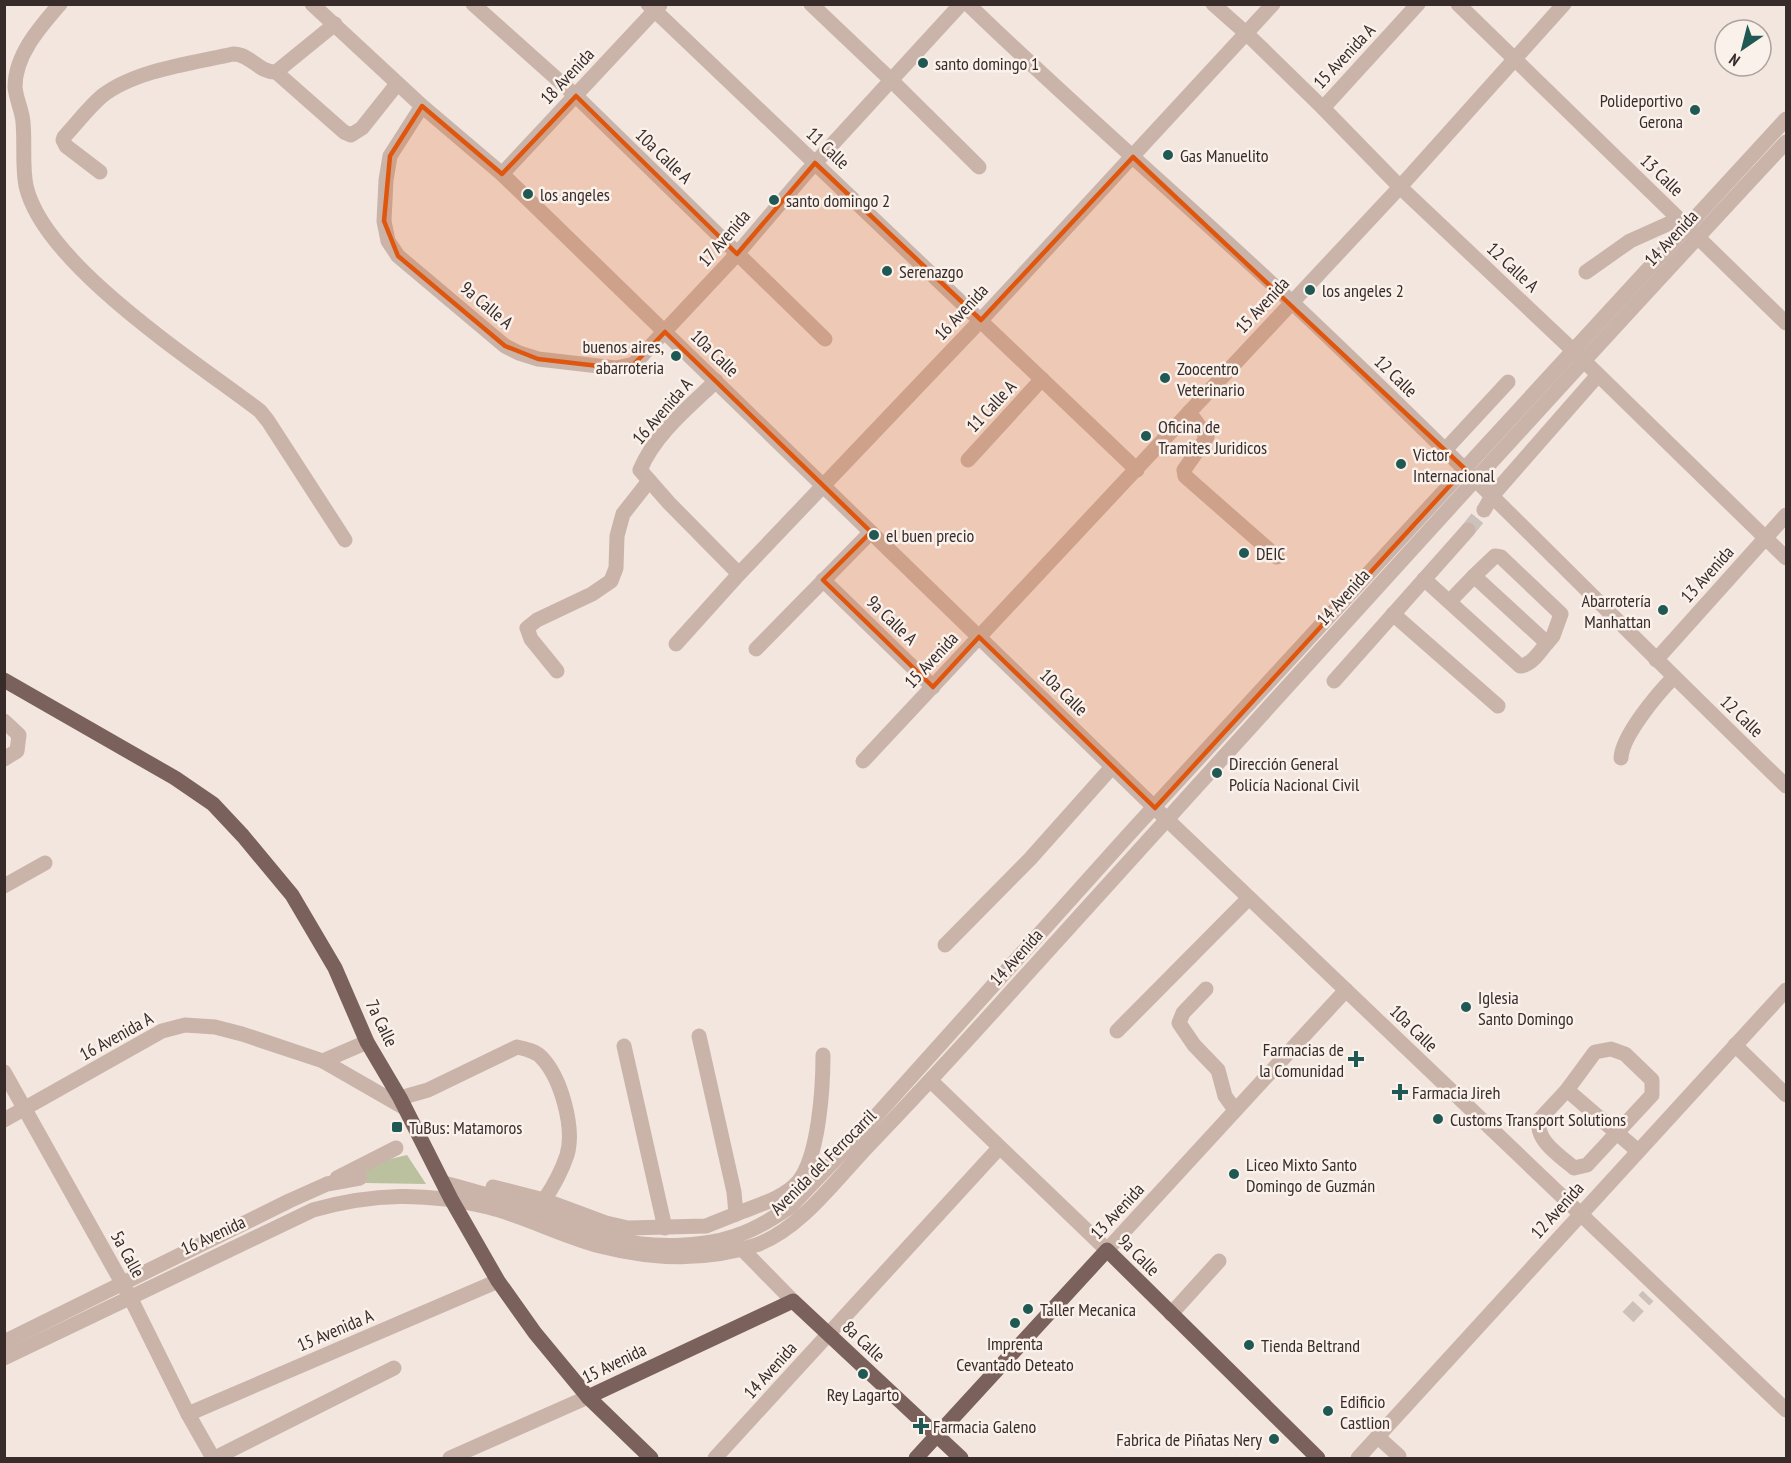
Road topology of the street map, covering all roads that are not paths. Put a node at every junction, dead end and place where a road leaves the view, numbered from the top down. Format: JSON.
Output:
{"nodes":[{"id":1,"x":60,"y":4,"type":"edge"},
{"id":2,"x":312,"y":4,"type":"edge"},
{"id":3,"x":472,"y":4,"type":"edge"},
{"id":4,"x":811,"y":4,"type":"edge"},
{"id":5,"x":961,"y":4,"type":"edge"},
{"id":6,"x":968,"y":4,"type":"edge"},
{"id":7,"x":1213,"y":4,"type":"edge"},
{"id":8,"x":1273,"y":4,"type":"edge"},
{"id":9,"x":1418,"y":4,"type":"edge"},
{"id":10,"x":1458,"y":4,"type":"edge"},
{"id":11,"x":1564,"y":4,"type":"edge"},
{"id":12,"x":654,"y":6,"type":"edge"},
{"id":13,"x":335,"y":24,"type":"junction"},
{"id":14,"x":1246,"y":34,"type":"junction"},
{"id":15,"x":1515,"y":60,"type":"junction"},
{"id":16,"x":276,"y":72,"type":"junction"},
{"id":17,"x":891,"y":80,"type":"junction"},
{"id":18,"x":397,"y":84,"type":"junction"},
{"id":19,"x":576,"y":96,"type":"junction"},
{"id":20,"x":422,"y":106,"type":"junction"},
{"id":21,"x":1323,"y":108,"type":"junction"},
{"id":22,"x":1786,"y":119,"type":"edge"},
{"id":23,"x":1786,"y":142,"type":"edge"},
{"id":24,"x":1133,"y":157,"type":"junction"},
{"id":25,"x":815,"y":163,"type":"junction"},
{"id":26,"x":979,"y":167,"type":"dead end"},
{"id":27,"x":100,"y":172,"type":"dead end"},
{"id":28,"x":502,"y":174,"type":"junction"},
{"id":29,"x":1400,"y":187,"type":"junction"},
{"id":30,"x":1688,"y":228,"type":"junction"},
{"id":31,"x":737,"y":254,"type":"junction"},
{"id":32,"x":1586,"y":272,"type":"dead end"},
{"id":33,"x":1292,"y":302,"type":"junction"},
{"id":34,"x":981,"y":320,"type":"junction"},
{"id":35,"x":1786,"y":323,"type":"edge"},
{"id":36,"x":665,"y":332,"type":"junction"},
{"id":37,"x":825,"y":339,"type":"dead end"},
{"id":38,"x":1579,"y":356,"type":"junction"},
{"id":39,"x":600,"y":366,"type":"joint"},
{"id":40,"x":1598,"y":375,"type":"junction"},
{"id":41,"x":1042,"y":379,"type":"junction"},
{"id":42,"x":716,"y":381,"type":"junction"},
{"id":43,"x":1508,"y":382,"type":"dead end"},
{"id":44,"x":1189,"y":412,"type":"junction"},
{"id":45,"x":1445,"y":450,"type":"junction"},
{"id":46,"x":968,"y":460,"type":"dead end"},
{"id":47,"x":1137,"y":470,"type":"junction"},
{"id":48,"x":1470,"y":474,"type":"junction"},
{"id":49,"x":645,"y":475,"type":"junction"},
{"id":50,"x":823,"y":486,"type":"junction"},
{"id":51,"x":1492,"y":496,"type":"junction"},
{"id":52,"x":1484,"y":510,"type":"tunnel mouth"},
{"id":53,"x":1786,"y":515,"type":"edge"},
{"id":54,"x":1468,"y":530,"type":"tunnel mouth"},
{"id":55,"x":871,"y":532,"type":"junction"},
{"id":56,"x":1766,"y":538,"type":"junction"},
{"id":57,"x":345,"y":540,"type":"dead end"},
{"id":58,"x":1277,"y":557,"type":"dead end"},
{"id":59,"x":1786,"y":558,"type":"edge"},
{"id":60,"x":740,"y":573,"type":"junction"},
{"id":61,"x":1474,"y":576,"type":"junction"},
{"id":62,"x":1424,"y":579,"type":"junction"},
{"id":63,"x":823,"y":580,"type":"junction"},
{"id":64,"x":1450,"y":601,"type":"junction"},
{"id":65,"x":1393,"y":614,"type":"junction"},
{"id":66,"x":979,"y":637,"type":"junction"},
{"id":67,"x":1547,"y":643,"type":"junction"},
{"id":68,"x":676,"y":644,"type":"dead end"},
{"id":69,"x":756,"y":649,"type":"dead end"},
{"id":70,"x":1656,"y":660,"type":"junction"},
{"id":71,"x":557,"y":671,"type":"dead end"},
{"id":72,"x":1674,"y":677,"type":"junction"},
{"id":73,"x":4,"y":680,"type":"edge"},
{"id":74,"x":1334,"y":681,"type":"dead end"},
{"id":75,"x":933,"y":687,"type":"junction"},
{"id":76,"x":1498,"y":706,"type":"dead end"},
{"id":77,"x":4,"y":721,"type":"edge"},
{"id":78,"x":4,"y":759,"type":"edge"},
{"id":79,"x":1621,"y":759,"type":"dead end"},
{"id":80,"x":863,"y":761,"type":"dead end"},
{"id":81,"x":1112,"y":766,"type":"junction"},
{"id":82,"x":1786,"y":786,"type":"edge"},
{"id":83,"x":1155,"y":808,"type":"junction"},
{"id":84,"x":1167,"y":819,"type":"junction"},
{"id":85,"x":45,"y":863,"type":"dead end"},
{"id":86,"x":4,"y":886,"type":"edge"},
{"id":87,"x":1249,"y":898,"type":"junction"},
{"id":88,"x":945,"y":945,"type":"dead end"},
{"id":89,"x":1206,"y":989,"type":"dead end"},
{"id":90,"x":1346,"y":990,"type":"junction"},
{"id":91,"x":1786,"y":990,"type":"edge"},
{"id":92,"x":1117,"y":1031,"type":"dead end"},
{"id":93,"x":699,"y":1036,"type":"dead end"},
{"id":94,"x":367,"y":1041,"type":"junction"},
{"id":95,"x":1735,"y":1045,"type":"junction"},
{"id":96,"x":624,"y":1046,"type":"dead end"},
{"id":97,"x":822,"y":1055,"type":"dead end"},
{"id":98,"x":323,"y":1062,"type":"junction"},
{"id":99,"x":4,"y":1072,"type":"edge"},
{"id":100,"x":931,"y":1081,"type":"junction"},
{"id":101,"x":1567,"y":1090,"type":"junction"},
{"id":102,"x":1786,"y":1095,"type":"edge"},
{"id":103,"x":401,"y":1102,"type":"junction"},
{"id":104,"x":25,"y":1109,"type":"junction"},
{"id":105,"x":1235,"y":1110,"type":"junction"},
{"id":106,"x":4,"y":1120,"type":"edge"},
{"id":107,"x":1616,"y":1132,"type":"junction"},
{"id":108,"x":396,"y":1148,"type":"dead end"},
{"id":109,"x":999,"y":1148,"type":"junction"},
{"id":110,"x":1638,"y":1151,"type":"junction"},
{"id":111,"x":360,"y":1178,"type":"dead end"},
{"id":112,"x":442,"y":1180,"type":"junction"},
{"id":113,"x":327,"y":1184,"type":"junction"},
{"id":114,"x":451,"y":1199,"type":"junction"},
{"id":115,"x":544,"y":1200,"type":"junction"},
{"id":116,"x":736,"y":1214,"type":"junction"},
{"id":117,"x":1581,"y":1214,"type":"junction"},
{"id":118,"x":665,"y":1228,"type":"junction"},
{"id":119,"x":742,"y":1249,"type":"junction"},
{"id":120,"x":1107,"y":1250,"type":"junction"},
{"id":121,"x":1219,"y":1261,"type":"dead end"},
{"id":122,"x":498,"y":1281,"type":"junction"},
{"id":123,"x":126,"y":1291,"type":"junction"},
{"id":124,"x":793,"y":1301,"type":"junction"},
{"id":125,"x":1171,"y":1314,"type":"junction"},
{"id":126,"x":829,"y":1334,"type":"junction"},
{"id":127,"x":5,"y":1341,"type":"edge"},
{"id":128,"x":4,"y":1358,"type":"edge"},
{"id":129,"x":394,"y":1368,"type":"dead end"},
{"id":130,"x":588,"y":1397,"type":"junction"},
{"id":131,"x":1786,"y":1410,"type":"edge"},
{"id":132,"x":188,"y":1414,"type":"junction"},
{"id":133,"x":937,"y":1436,"type":"junction"},
{"id":134,"x":1378,"y":1437,"type":"junction"},
{"id":135,"x":1399,"y":1456,"type":"dead end"},
{"id":136,"x":214,"y":1458,"type":"edge"},
{"id":137,"x":450,"y":1458,"type":"edge"},
{"id":138,"x":651,"y":1458,"type":"edge"},
{"id":139,"x":715,"y":1458,"type":"edge"},
{"id":140,"x":916,"y":1458,"type":"edge"},
{"id":141,"x":961,"y":1458,"type":"edge"},
{"id":142,"x":1318,"y":1458,"type":"edge"},
{"id":143,"x":1358,"y":1458,"type":"edge"}],
"edges":[{"from":1,"to":57,"type":"street"},
{"from":2,"to":13,"type":"street","name":"10a Calle"},
{"from":3,"to":19,"type":"street","name":"10a Calle A"},
{"from":4,"to":17,"type":"street"},
{"from":5,"to":17,"type":"street","name":"17 Avenida"},
{"from":6,"to":24,"type":"street","name":"12 Calle"},
{"from":7,"to":14,"type":"street","name":"12 Calle A"},
{"from":8,"to":14,"type":"street","name":"16 Avenida"},
{"from":9,"to":21,"type":"street","name":"15 Avenida A"},
{"from":10,"to":15,"type":"street","name":"13 Calle"},
{"from":11,"to":15,"type":"street","name":"15 Avenida"},
{"from":12,"to":19,"type":"street","name":"18 Avenida"},
{"from":12,"to":25,"type":"street","name":"11 Calle"},
{"from":13,"to":16,"type":"street"},
{"from":13,"to":18,"type":"street","name":"10a Calle"},
{"from":14,"to":21,"type":"street","name":"12 Calle A"},
{"from":14,"to":24,"type":"street","name":"16 Avenida"},
{"from":15,"to":29,"type":"street","name":"15 Avenida"},
{"from":15,"to":30,"type":"street","name":"13 Calle"},
{"from":16,"to":18,"type":"street"},
{"from":16,"to":27,"type":"street"},
{"from":17,"to":25,"type":"street","name":"17 Avenida"},
{"from":17,"to":26,"type":"street"},
{"from":18,"to":20,"type":"street","name":"10a Calle"},
{"from":19,"to":28,"type":"street","name":"18 Avenida"},
{"from":19,"to":31,"type":"street","name":"10a Calle A"},
{"from":20,"to":28,"type":"street","name":"10a Calle"},
{"from":20,"to":39,"type":"street","name":"9a Calle A"},
{"from":21,"to":29,"type":"street","name":"12 Calle A"},
{"from":22,"to":30,"type":"street","name":"14 Avenida"},
{"from":23,"to":30,"type":"street","name":"14 Avenida"},
{"from":24,"to":33,"type":"street","name":"12 Calle"},
{"from":24,"to":34,"type":"street","name":"16 Avenida"},
{"from":25,"to":31,"type":"street","name":"17 Avenida"},
{"from":25,"to":34,"type":"street","name":"11 Calle"},
{"from":28,"to":36,"type":"street","name":"10a Calle"},
{"from":29,"to":33,"type":"street","name":"15 Avenida"},
{"from":29,"to":38,"type":"street","name":"12 Calle A"},
{"from":30,"to":32,"type":"street"},
{"from":30,"to":35,"type":"street","name":"13 Calle"},
{"from":30,"to":38,"type":"street","name":"14 Avenida"},
{"from":31,"to":36,"type":"street","name":"17 Avenida"},
{"from":31,"to":37,"type":"street","name":"10a Calle A"},
{"from":33,"to":44,"type":"street","name":"15 Avenida"},
{"from":33,"to":45,"type":"street","name":"12 Calle"},
{"from":34,"to":41,"type":"street","name":"11 Calle"},
{"from":34,"to":50,"type":"street","name":"16 Avenida"},
{"from":36,"to":39,"type":"street","name":"17 Avenida"},
{"from":36,"to":42,"type":"street","name":"10a Calle"},
{"from":38,"to":40,"type":"street","name":"12 Calle A"},
{"from":38,"to":48,"type":"street","name":"14 Avenida"},
{"from":40,"to":51,"type":"street"},
{"from":40,"to":56,"type":"street","name":"12 Calle A"},
{"from":41,"to":46,"type":"street","name":"11 Calle A"},
{"from":41,"to":47,"type":"street","name":"11 Calle"},
{"from":42,"to":49,"type":"street","name":"16 Avenida A"},
{"from":42,"to":50,"type":"street","name":"10a Calle"},
{"from":43,"to":45,"type":"street"},
{"from":44,"to":47,"type":"street","name":"15 Avenida"},
{"from":44,"to":58,"type":"street"},
{"from":45,"to":48,"type":"street","name":"12 Calle"},
{"from":47,"to":66,"type":"street","name":"15 Avenida"},
{"from":48,"to":51,"type":"street","name":"12 Calle"},
{"from":48,"to":83,"type":"street","name":"14 Avenida"},
{"from":48,"to":84,"type":"street","name":"14 Avenida"},
{"from":49,"to":60,"type":"street"},
{"from":49,"to":71,"type":"street","name":"16 Avenida A"},
{"from":50,"to":55,"type":"street","name":"10a Calle"},
{"from":50,"to":60,"type":"street","name":"16 Avenida"},
{"from":51,"to":52,"type":"street"},
{"from":51,"to":70,"type":"street","name":"12 Calle"},
{"from":53,"to":56,"type":"street","name":"13 Avenida"},
{"from":54,"to":62,"type":"street"},
{"from":55,"to":63,"type":"street"},
{"from":55,"to":66,"type":"street","name":"10a Calle"},
{"from":56,"to":59,"type":"street","name":"12 Calle A"},
{"from":56,"to":70,"type":"street","name":"13 Avenida"},
{"from":60,"to":68,"type":"street","name":"16 Avenida"},
{"from":61,"to":64,"type":"street"},
{"from":61,"to":67,"type":"street"},
{"from":61,"to":67,"type":"street"},
{"from":62,"to":64,"type":"street"},
{"from":62,"to":65,"type":"street"},
{"from":63,"to":69,"type":"street"},
{"from":63,"to":75,"type":"street","name":"9a Calle A"},
{"from":64,"to":67,"type":"street"},
{"from":65,"to":74,"type":"street"},
{"from":65,"to":76,"type":"street"},
{"from":66,"to":75,"type":"street","name":"15 Avenida"},
{"from":66,"to":81,"type":"street","name":"10a Calle"},
{"from":70,"to":72,"type":"street","name":"12 Calle"},
{"from":72,"to":79,"type":"street"},
{"from":72,"to":82,"type":"street","name":"12 Calle"},
{"from":73,"to":94,"type":"main road","name":"7a Calle"},
{"from":75,"to":80,"type":"street","name":"15 Avenida"},
{"from":77,"to":78,"type":"street"},
{"from":81,"to":83,"type":"street","name":"10a Calle"},
{"from":81,"to":88,"type":"street"},
{"from":83,"to":84,"type":"street","name":"10a Calle"},
{"from":83,"to":112,"type":"street","name":"14 Avenida"},
{"from":84,"to":87,"type":"street","name":"10a Calle"},
{"from":84,"to":100,"type":"street","name":"14 Avenida"},
{"from":85,"to":86,"type":"street"},
{"from":87,"to":90,"type":"street","name":"10a Calle"},
{"from":87,"to":92,"type":"street"},
{"from":89,"to":105,"type":"street"},
{"from":90,"to":105,"type":"street","name":"13 Avenida"},
{"from":90,"to":117,"type":"street","name":"10a Calle"},
{"from":91,"to":95,"type":"street","name":"12 Avenida"},
{"from":93,"to":116,"type":"street"},
{"from":94,"to":98,"type":"street"},
{"from":94,"to":103,"type":"main road","name":"7a Calle"},
{"from":95,"to":102,"type":"street"},
{"from":95,"to":110,"type":"street","name":"12 Avenida"},
{"from":96,"to":118,"type":"street"},
{"from":97,"to":116,"type":"street"},
{"from":98,"to":103,"type":"street","name":"16 Avenida A"},
{"from":98,"to":104,"type":"street","name":"16 Avenida A"},
{"from":99,"to":104,"type":"street","name":"5a Calle"},
{"from":100,"to":109,"type":"street","name":"9a Calle"},
{"from":100,"to":119,"type":"street","name":"Avenida del Ferrocarril"},
{"from":101,"to":107,"type":"street"},
{"from":101,"to":107,"type":"street"},
{"from":101,"to":107,"type":"street"},
{"from":103,"to":112,"type":"main road","name":"7a Calle"},
{"from":103,"to":115,"type":"street"},
{"from":104,"to":106,"type":"street","name":"16 Avenida A"},
{"from":104,"to":123,"type":"street","name":"5a Calle"},
{"from":105,"to":120,"type":"street","name":"13 Avenida"},
{"from":107,"to":110,"type":"street"},
{"from":108,"to":113,"type":"street"},
{"from":109,"to":120,"type":"street","name":"9a Calle"},
{"from":109,"to":126,"type":"street","name":"14 Avenida"},
{"from":110,"to":117,"type":"street","name":"12 Avenida"},
{"from":111,"to":113,"type":"street"},
{"from":112,"to":114,"type":"main road","name":"7a Calle"},
{"from":112,"to":115,"type":"street"},
{"from":113,"to":123,"type":"street"},
{"from":114,"to":119,"type":"street","name":"Avenida del Ferrocarril"},
{"from":114,"to":122,"type":"main road","name":"7a Calle"},
{"from":114,"to":123,"type":"street","name":"16 Avenida"},
{"from":115,"to":118,"type":"street"},
{"from":116,"to":118,"type":"street"},
{"from":117,"to":131,"type":"street","name":"10a Calle"},
{"from":117,"to":134,"type":"street","name":"12 Avenida"},
{"from":119,"to":124,"type":"street","name":"8a Calle"},
{"from":120,"to":125,"type":"main road","name":"9a Calle"},
{"from":120,"to":133,"type":"main road","name":"13 Avenida"},
{"from":121,"to":125,"type":"street"},
{"from":122,"to":130,"type":"main road","name":"7a Calle"},
{"from":122,"to":132,"type":"street","name":"15 Avenida A"},
{"from":123,"to":127,"type":"street","name":"16 Avenida"},
{"from":123,"to":128,"type":"street","name":"16 Avenida"},
{"from":123,"to":132,"type":"street","name":"5a Calle"},
{"from":124,"to":126,"type":"main road","name":"8a Calle"},
{"from":124,"to":130,"type":"main road","name":"15 Avenida"},
{"from":125,"to":142,"type":"main road","name":"9a Calle"},
{"from":126,"to":133,"type":"main road","name":"8a Calle"},
{"from":126,"to":139,"type":"street","name":"14 Avenida"},
{"from":129,"to":136,"type":"street"},
{"from":130,"to":137,"type":"street","name":"15 Avenida"},
{"from":130,"to":138,"type":"main road","name":"7a Calle"},
{"from":132,"to":136,"type":"street","name":"5a Calle"},
{"from":133,"to":140,"type":"main road","name":"13 Avenida"},
{"from":133,"to":141,"type":"main road","name":"8a Calle"},
{"from":134,"to":135,"type":"street"},
{"from":134,"to":143,"type":"street","name":"12 Avenida"}]}
